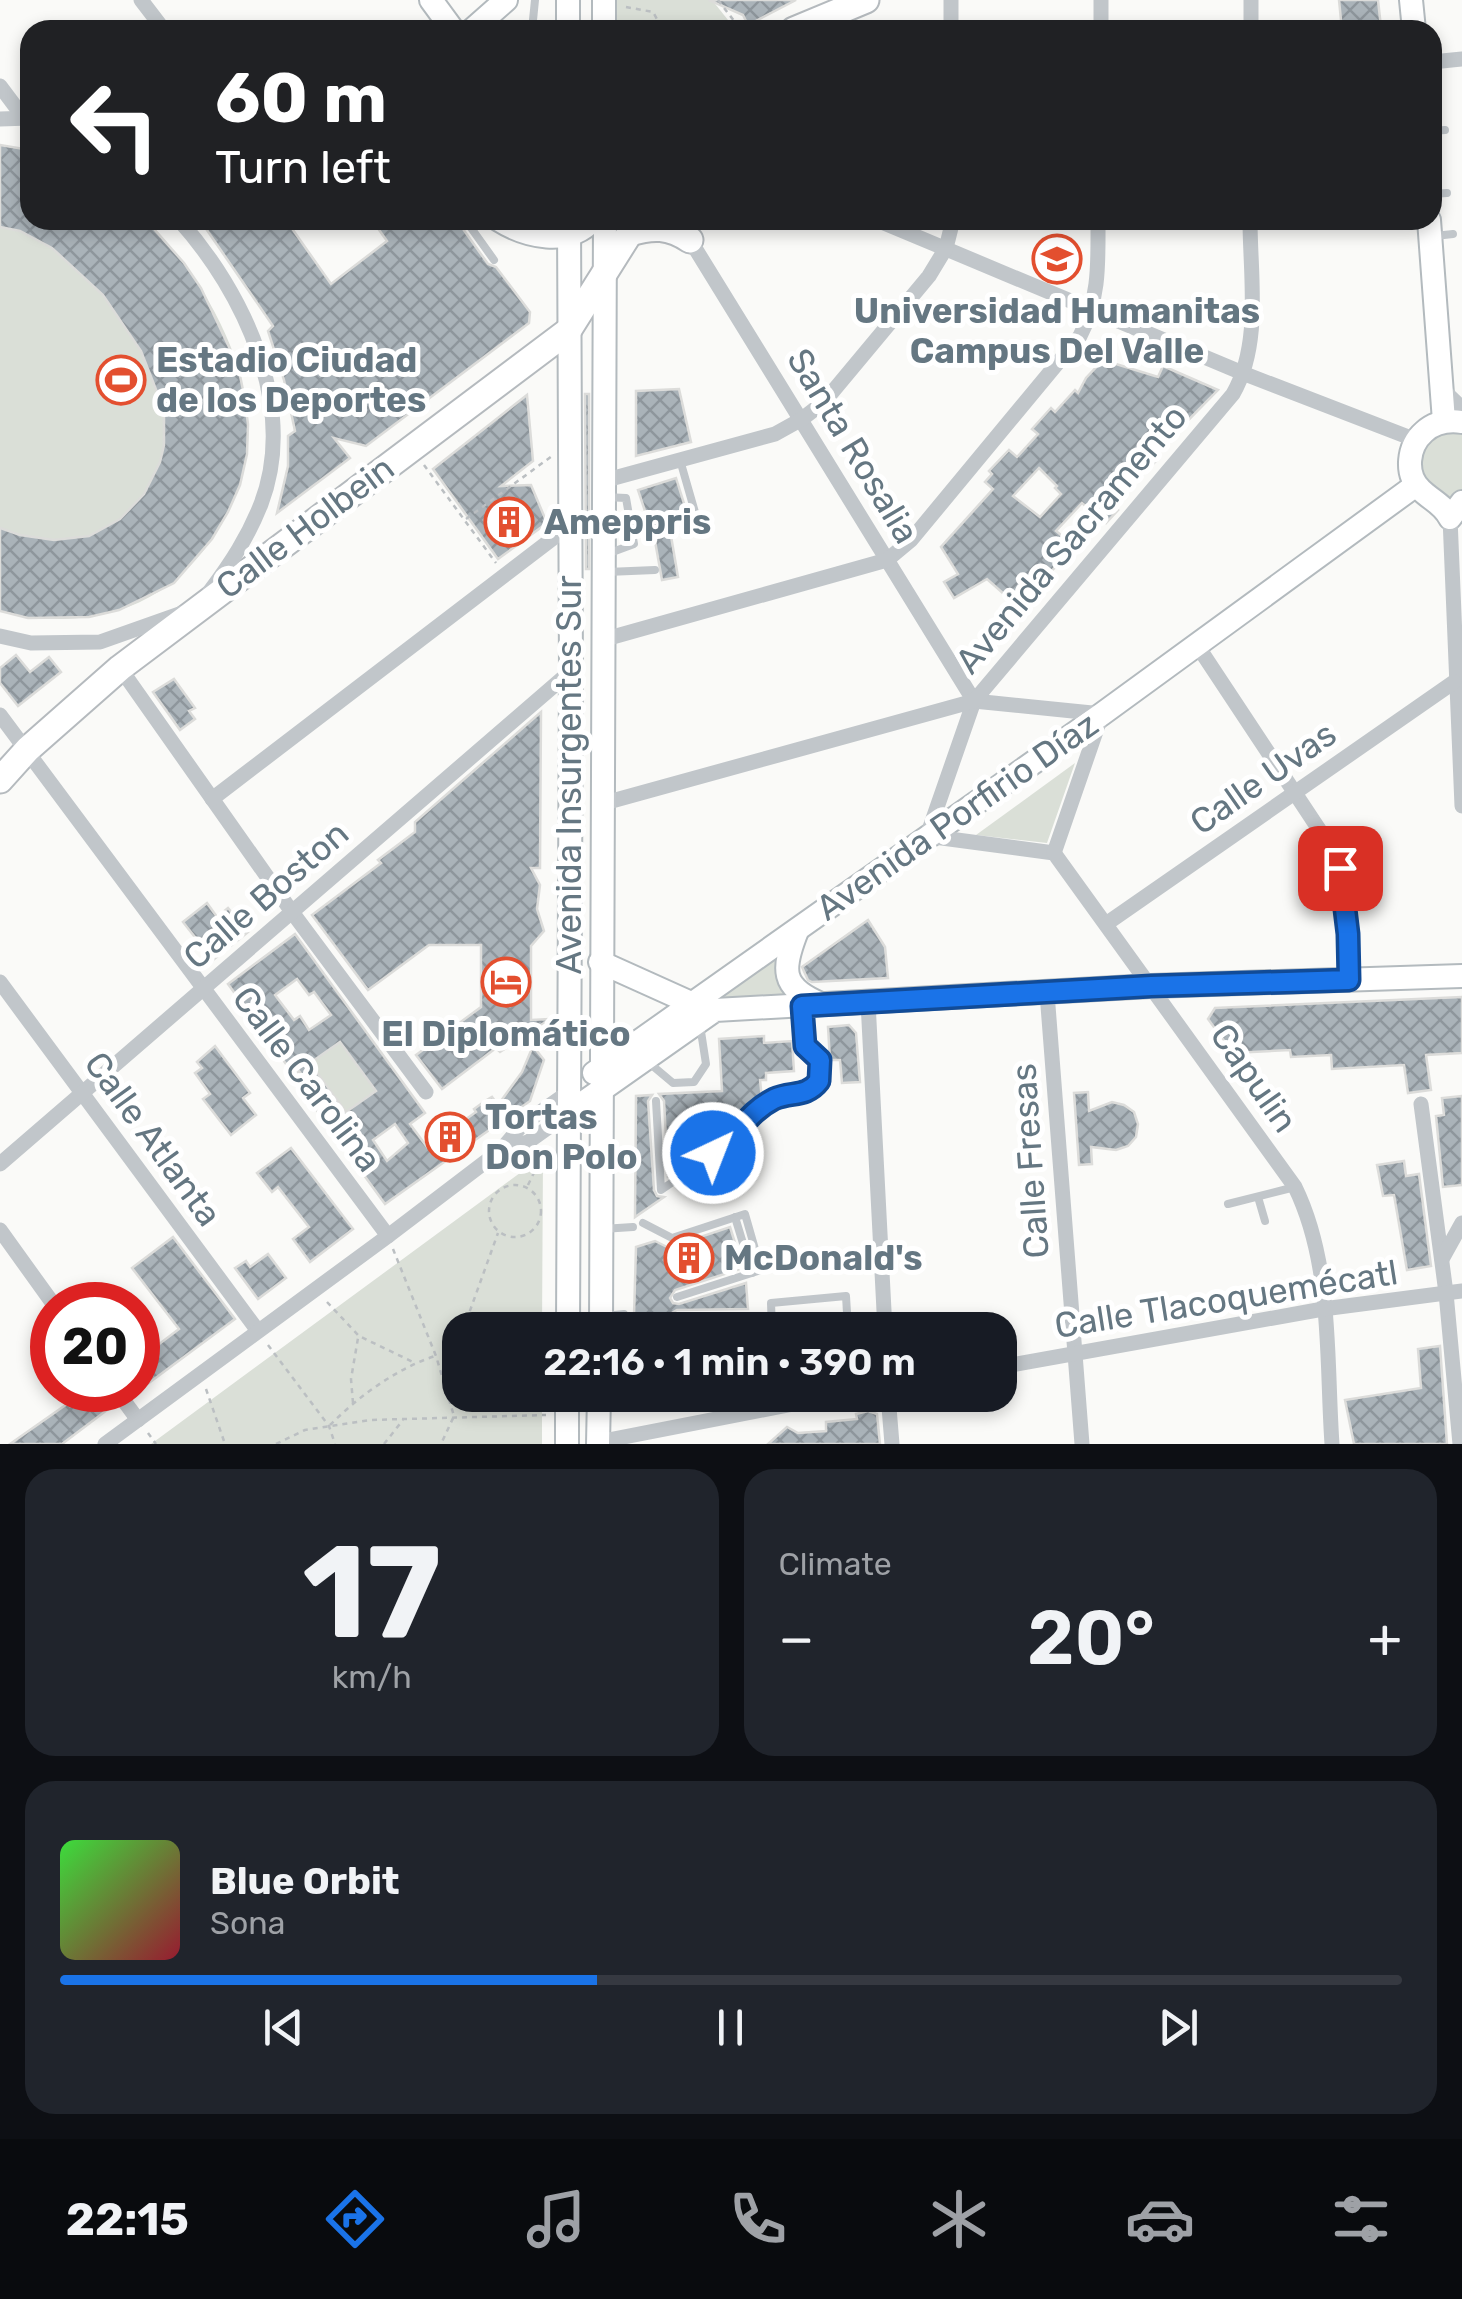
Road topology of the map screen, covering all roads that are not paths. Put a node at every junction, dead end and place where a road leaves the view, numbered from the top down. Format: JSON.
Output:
{"nodes":[{"id":1,"x":141,"y":0,"type":"edge"},
{"id":2,"x":430,"y":0,"type":"edge"},
{"id":3,"x":506,"y":0,"type":"edge"},
{"id":4,"x":866,"y":0,"type":"edge"},
{"id":5,"x":156,"y":20,"type":"edge"},
{"id":6,"x":445,"y":20,"type":"edge"},
{"id":7,"x":483,"y":20,"type":"edge"},
{"id":8,"x":818,"y":20,"type":"edge"},
{"id":9,"x":0,"y":86,"type":"edge"},
{"id":10,"x":20,"y":110,"type":"edge"},
{"id":11,"x":1442,"y":130,"type":"edge"},
{"id":12,"x":1445,"y":130,"type":"dead end"},
{"id":13,"x":1442,"y":193,"type":"edge"},
{"id":14,"x":1447,"y":193,"type":"dead end"},
{"id":15,"x":186,"y":230,"type":"edge"},
{"id":16,"x":473,"y":230,"type":"edge"},
{"id":17,"x":515,"y":230,"type":"edge"},
{"id":18,"x":561,"y":230,"type":"edge"},
{"id":19,"x":569,"y":230,"type":"edge"},
{"id":20,"x":604,"y":230,"type":"edge"},
{"id":21,"x":632,"y":230,"type":"edge"},
{"id":22,"x":690,"y":230,"type":"edge"},
{"id":23,"x":902,"y":230,"type":"edge"},
{"id":24,"x":950,"y":230,"type":"edge"},
{"id":25,"x":1098,"y":230,"type":"edge"},
{"id":26,"x":1250,"y":230,"type":"edge"},
{"id":27,"x":1438,"y":230,"type":"edge"},
{"id":28,"x":946,"y":248,"type":"junction"},
{"id":29,"x":494,"y":260,"type":"dead end"},
{"id":30,"x":604,"y":273,"type":"junction"},
{"id":31,"x":1093,"y":311,"type":"junction"},
{"id":32,"x":568,"y":331,"type":"junction"},
{"id":33,"x":1245,"y":374,"type":"junction"},
{"id":34,"x":1456,"y":417,"type":"edge"},
{"id":35,"x":802,"y":419,"type":"junction"},
{"id":36,"x":1416,"y":440,"type":"junction"},
{"id":37,"x":680,"y":460,"type":"junction"},
{"id":38,"x":1416,"y":485,"type":"junction"},
{"id":39,"x":603,"y":489,"type":"junction"},
{"id":40,"x":1456,"y":510,"type":"edge"},
{"id":41,"x":568,"y":526,"type":"junction"},
{"id":42,"x":701,"y":533,"type":"dead end"},
{"id":43,"x":888,"y":560,"type":"junction"},
{"id":44,"x":603,"y":564,"type":"junction"},
{"id":45,"x":655,"y":570,"type":"dead end"},
{"id":46,"x":198,"y":608,"type":"junction"},
{"id":47,"x":0,"y":636,"type":"edge"},
{"id":48,"x":602,"y":640,"type":"junction"},
{"id":49,"x":1197,"y":645,"type":"junction"},
{"id":50,"x":120,"y":668,"type":"junction"},
{"id":51,"x":571,"y":671,"type":"junction"},
{"id":52,"x":1454,"y":682,"type":"junction"},
{"id":53,"x":974,"y":701,"type":"junction"},
{"id":54,"x":1102,"y":714,"type":"junction"},
{"id":55,"x":0,"y":716,"type":"edge"},
{"id":56,"x":1460,"y":734,"type":"edge"},
{"id":57,"x":28,"y":749,"type":"junction"},
{"id":58,"x":0,"y":780,"type":"edge"},
{"id":59,"x":1294,"y":793,"type":"junction"},
{"id":60,"x":212,"y":799,"type":"junction"},
{"id":61,"x":601,"y":804,"type":"junction"},
{"id":62,"x":1462,"y":806,"type":"edge"},
{"id":63,"x":927,"y":836,"type":"junction"},
{"id":64,"x":1054,"y":853,"type":"junction"},
{"id":65,"x":292,"y":912,"type":"junction"},
{"id":66,"x":1106,"y":924,"type":"junction"},
{"id":67,"x":798,"y":930,"type":"junction"},
{"id":68,"x":600,"y":962,"type":"junction"},
{"id":69,"x":1462,"y":976,"type":"edge"},
{"id":70,"x":1349,"y":980,"type":"junction"},
{"id":71,"x":0,"y":982,"type":"edge"},
{"id":72,"x":1151,"y":986,"type":"junction"},
{"id":73,"x":202,"y":990,"type":"junction"},
{"id":74,"x":1047,"y":993,"type":"junction"},
{"id":75,"x":868,"y":1002,"type":"junction"},
{"id":76,"x":813,"y":1005,"type":"junction"},
{"id":77,"x":702,"y":1011,"type":"junction"},
{"id":78,"x":644,"y":1059,"type":"junction"},
{"id":79,"x":602,"y":1078,"type":"junction"},
{"id":80,"x":426,"y":1092,"type":"dead end"},
{"id":81,"x":82,"y":1093,"type":"junction"},
{"id":82,"x":656,"y":1101,"type":"dead end"},
{"id":83,"x":570,"y":1102,"type":"junction"},
{"id":84,"x":1421,"y":1104,"type":"dead end"},
{"id":85,"x":0,"y":1164,"type":"edge"},
{"id":86,"x":1294,"y":1188,"type":"junction"},
{"id":87,"x":1258,"y":1197,"type":"junction"},
{"id":88,"x":1228,"y":1204,"type":"dead end"},
{"id":89,"x":1265,"y":1221,"type":"dead end"},
{"id":90,"x":644,"y":1223,"type":"dead end"},
{"id":91,"x":1462,"y":1223,"type":"edge"},
{"id":92,"x":633,"y":1227,"type":"dead end"},
{"id":93,"x":602,"y":1229,"type":"junction"},
{"id":94,"x":0,"y":1230,"type":"edge"},
{"id":95,"x":388,"y":1236,"type":"junction"},
{"id":96,"x":1441,"y":1260,"type":"junction"},
{"id":97,"x":37,"y":1282,"type":"edge"},
{"id":98,"x":1454,"y":1292,"type":"edge"},
{"id":99,"x":677,"y":1297,"type":"dead end"},
{"id":100,"x":1323,"y":1310,"type":"junction"},
{"id":101,"x":568,"y":1312,"type":"edge"},
{"id":102,"x":608,"y":1312,"type":"edge"},
{"id":103,"x":771,"y":1312,"type":"edge"},
{"id":104,"x":847,"y":1312,"type":"edge"},
{"id":105,"x":884,"y":1312,"type":"edge"},
{"id":106,"x":258,"y":1332,"type":"junction"},
{"id":107,"x":1076,"y":1354,"type":"junction"},
{"id":108,"x":1017,"y":1364,"type":"edge"},
{"id":109,"x":132,"y":1412,"type":"edge"},
{"id":110,"x":567,"y":1412,"type":"edge"},
{"id":111,"x":599,"y":1412,"type":"edge"},
{"id":112,"x":750,"y":1412,"type":"edge"},
{"id":113,"x":889,"y":1412,"type":"edge"},
{"id":114,"x":138,"y":1420,"type":"junction"},
{"id":115,"x":680,"y":1426,"type":"junction"},
{"id":116,"x":1461,"y":1437,"type":"edge"},
{"id":117,"x":598,"y":1443,"type":"edge"},
{"id":118,"x":105,"y":1444,"type":"edge"},
{"id":119,"x":567,"y":1444,"type":"edge"},
{"id":120,"x":681,"y":1444,"type":"edge"},
{"id":121,"x":892,"y":1444,"type":"edge"},
{"id":122,"x":1082,"y":1444,"type":"edge"},
{"id":123,"x":1332,"y":1444,"type":"edge"}],
"edges":[{"from":1,"to":5,"type":"street"},
{"from":2,"to":6,"type":"street"},
{"from":3,"to":7,"type":"street"},
{"from":4,"to":8,"type":"main road"},
{"from":9,"to":10,"type":"street"},
{"from":11,"to":12,"type":"lane"},
{"from":13,"to":14,"type":"lane"},
{"from":15,"to":46,"type":"street"},
{"from":16,"to":29,"type":"lane"},
{"from":17,"to":18,"type":"street"},
{"from":19,"to":32,"type":"street","name":"Avenida Insurgentes Sur"},
{"from":20,"to":30,"type":"street","name":"Avenida Insurgentes Sur"},
{"from":21,"to":30,"type":"main road","name":"Calle Holbein"},
{"from":22,"to":35,"type":"street","name":"Santa Rosalia"},
{"from":23,"to":28,"type":"street"},
{"from":24,"to":28,"type":"street"},
{"from":25,"to":31,"type":"street"},
{"from":26,"to":33,"type":"street","name":"Avenida Sacramento"},
{"from":27,"to":34,"type":"street"},
{"from":28,"to":31,"type":"street"},
{"from":28,"to":35,"type":"street"},
{"from":30,"to":32,"type":"main road","name":"Calle Holbein"},
{"from":30,"to":39,"type":"street","name":"Avenida Insurgentes Sur"},
{"from":31,"to":33,"type":"street"},
{"from":31,"to":43,"type":"street"},
{"from":32,"to":41,"type":"street","name":"Avenida Insurgentes Sur"},
{"from":32,"to":46,"type":"main road","name":"Calle Holbein"},
{"from":33,"to":36,"type":"street"},
{"from":33,"to":53,"type":"street","name":"Avenida Sacramento"},
{"from":34,"to":36,"type":"street"},
{"from":35,"to":37,"type":"street"},
{"from":35,"to":43,"type":"street","name":"Santa Rosalia"},
{"from":36,"to":38,"type":"street"},
{"from":37,"to":39,"type":"street"},
{"from":37,"to":42,"type":"lane"},
{"from":38,"to":40,"type":"street"},
{"from":38,"to":49,"type":"street","name":"Avenida Porfirio Díaz"},
{"from":39,"to":44,"type":"street","name":"Avenida Insurgentes Sur"},
{"from":40,"to":52,"type":"street"},
{"from":41,"to":51,"type":"street","name":"Avenida Insurgentes Sur"},
{"from":41,"to":60,"type":"street"},
{"from":43,"to":48,"type":"street"},
{"from":43,"to":53,"type":"street","name":"Santa Rosalia"},
{"from":44,"to":45,"type":"lane"},
{"from":44,"to":48,"type":"street","name":"Avenida Insurgentes Sur"},
{"from":46,"to":47,"type":"street"},
{"from":46,"to":50,"type":"main road","name":"Calle Holbein"},
{"from":48,"to":61,"type":"street","name":"Avenida Insurgentes Sur"},
{"from":49,"to":54,"type":"street","name":"Avenida Porfirio Díaz"},
{"from":49,"to":59,"type":"street"},
{"from":50,"to":57,"type":"main road","name":"Calle Holbein"},
{"from":50,"to":60,"type":"street"},
{"from":51,"to":65,"type":"street","name":"Calle Boston"},
{"from":51,"to":83,"type":"street","name":"Avenida Insurgentes Sur"},
{"from":52,"to":56,"type":"street"},
{"from":52,"to":59,"type":"street","name":"Calle Uvas"},
{"from":53,"to":54,"type":"street"},
{"from":53,"to":61,"type":"street","name":"Avenida Sacramento"},
{"from":53,"to":63,"type":"street"},
{"from":54,"to":63,"type":"street","name":"Avenida Porfirio Díaz"},
{"from":54,"to":64,"type":"street"},
{"from":55,"to":57,"type":"street","name":"Calle Carolina"},
{"from":56,"to":62,"type":"street"},
{"from":57,"to":58,"type":"main road","name":"Calle Holbein"},
{"from":57,"to":73,"type":"street","name":"Calle Carolina"},
{"from":59,"to":66,"type":"street","name":"Calle Uvas"},
{"from":59,"to":70,"type":"street"},
{"from":60,"to":65,"type":"street"},
{"from":61,"to":68,"type":"street","name":"Avenida Insurgentes Sur"},
{"from":63,"to":64,"type":"street"},
{"from":63,"to":67,"type":"street","name":"Avenida Porfirio Díaz"},
{"from":64,"to":66,"type":"street","name":"Capulin"},
{"from":65,"to":73,"type":"street","name":"Calle Boston"},
{"from":65,"to":80,"type":"street"},
{"from":66,"to":72,"type":"street","name":"Capulin"},
{"from":67,"to":76,"type":"street"},
{"from":67,"to":77,"type":"street","name":"Avenida Porfirio Díaz"},
{"from":68,"to":77,"type":"street"},
{"from":68,"to":79,"type":"street","name":"Avenida Insurgentes Sur"},
{"from":69,"to":70,"type":"street"},
{"from":70,"to":72,"type":"street"},
{"from":71,"to":81,"type":"street","name":"Calle Atlanta"},
{"from":72,"to":74,"type":"street"},
{"from":72,"to":86,"type":"street","name":"Capulin"},
{"from":73,"to":81,"type":"street","name":"Calle Boston"},
{"from":73,"to":95,"type":"street","name":"Calle Carolina"},
{"from":74,"to":75,"type":"street"},
{"from":74,"to":107,"type":"street","name":"Calle Fresas"},
{"from":75,"to":76,"type":"street"},
{"from":75,"to":105,"type":"street"},
{"from":76,"to":77,"type":"street"},
{"from":76,"to":82,"type":"lane"},
{"from":77,"to":78,"type":"street","name":"Avenida Porfirio Díaz"},
{"from":77,"to":78,"type":"lane"},
{"from":77,"to":79,"type":"street","name":"Avenida Porfirio Díaz"},
{"from":78,"to":79,"type":"street","name":"Avenida Porfirio Díaz"},
{"from":79,"to":83,"type":"street","name":"Avenida Porfirio Díaz"},
{"from":79,"to":93,"type":"street","name":"Avenida Insurgentes Sur"},
{"from":81,"to":85,"type":"street","name":"Calle Boston"},
{"from":81,"to":106,"type":"street","name":"Calle Atlanta"},
{"from":83,"to":95,"type":"street","name":"Avenida Porfirio Díaz"},
{"from":83,"to":101,"type":"street","name":"Avenida Insurgentes Sur"},
{"from":84,"to":96,"type":"street"},
{"from":86,"to":87,"type":"lane"},
{"from":86,"to":100,"type":"street","name":"Capulin"},
{"from":87,"to":88,"type":"lane"},
{"from":87,"to":89,"type":"lane"},
{"from":90,"to":99,"type":"lane"},
{"from":91,"to":96,"type":"street"},
{"from":92,"to":93,"type":"lane"},
{"from":93,"to":102,"type":"street","name":"Avenida Insurgentes Sur"},
{"from":94,"to":97,"type":"street"},
{"from":95,"to":106,"type":"street","name":"Avenida Porfirio Díaz"},
{"from":96,"to":98,"type":"street"},
{"from":98,"to":100,"type":"street","name":"Calle Tlacoquemécatl"},
{"from":98,"to":116,"type":"street"},
{"from":100,"to":107,"type":"street","name":"Calle Tlacoquemécatl"},
{"from":100,"to":123,"type":"street","name":"Capulin"},
{"from":103,"to":104,"type":"lane"},
{"from":106,"to":114,"type":"street","name":"Avenida Porfirio Díaz"},
{"from":107,"to":108,"type":"street","name":"Calle Tlacoquemécatl"},
{"from":107,"to":122,"type":"street","name":"Calle Fresas"},
{"from":109,"to":114,"type":"street"},
{"from":110,"to":119,"type":"street"},
{"from":111,"to":117,"type":"street"},
{"from":112,"to":115,"type":"street"},
{"from":113,"to":121,"type":"street"},
{"from":114,"to":118,"type":"street","name":"Avenida Porfirio Díaz"},
{"from":115,"to":117,"type":"street"},
{"from":115,"to":120,"type":"street"}]}
